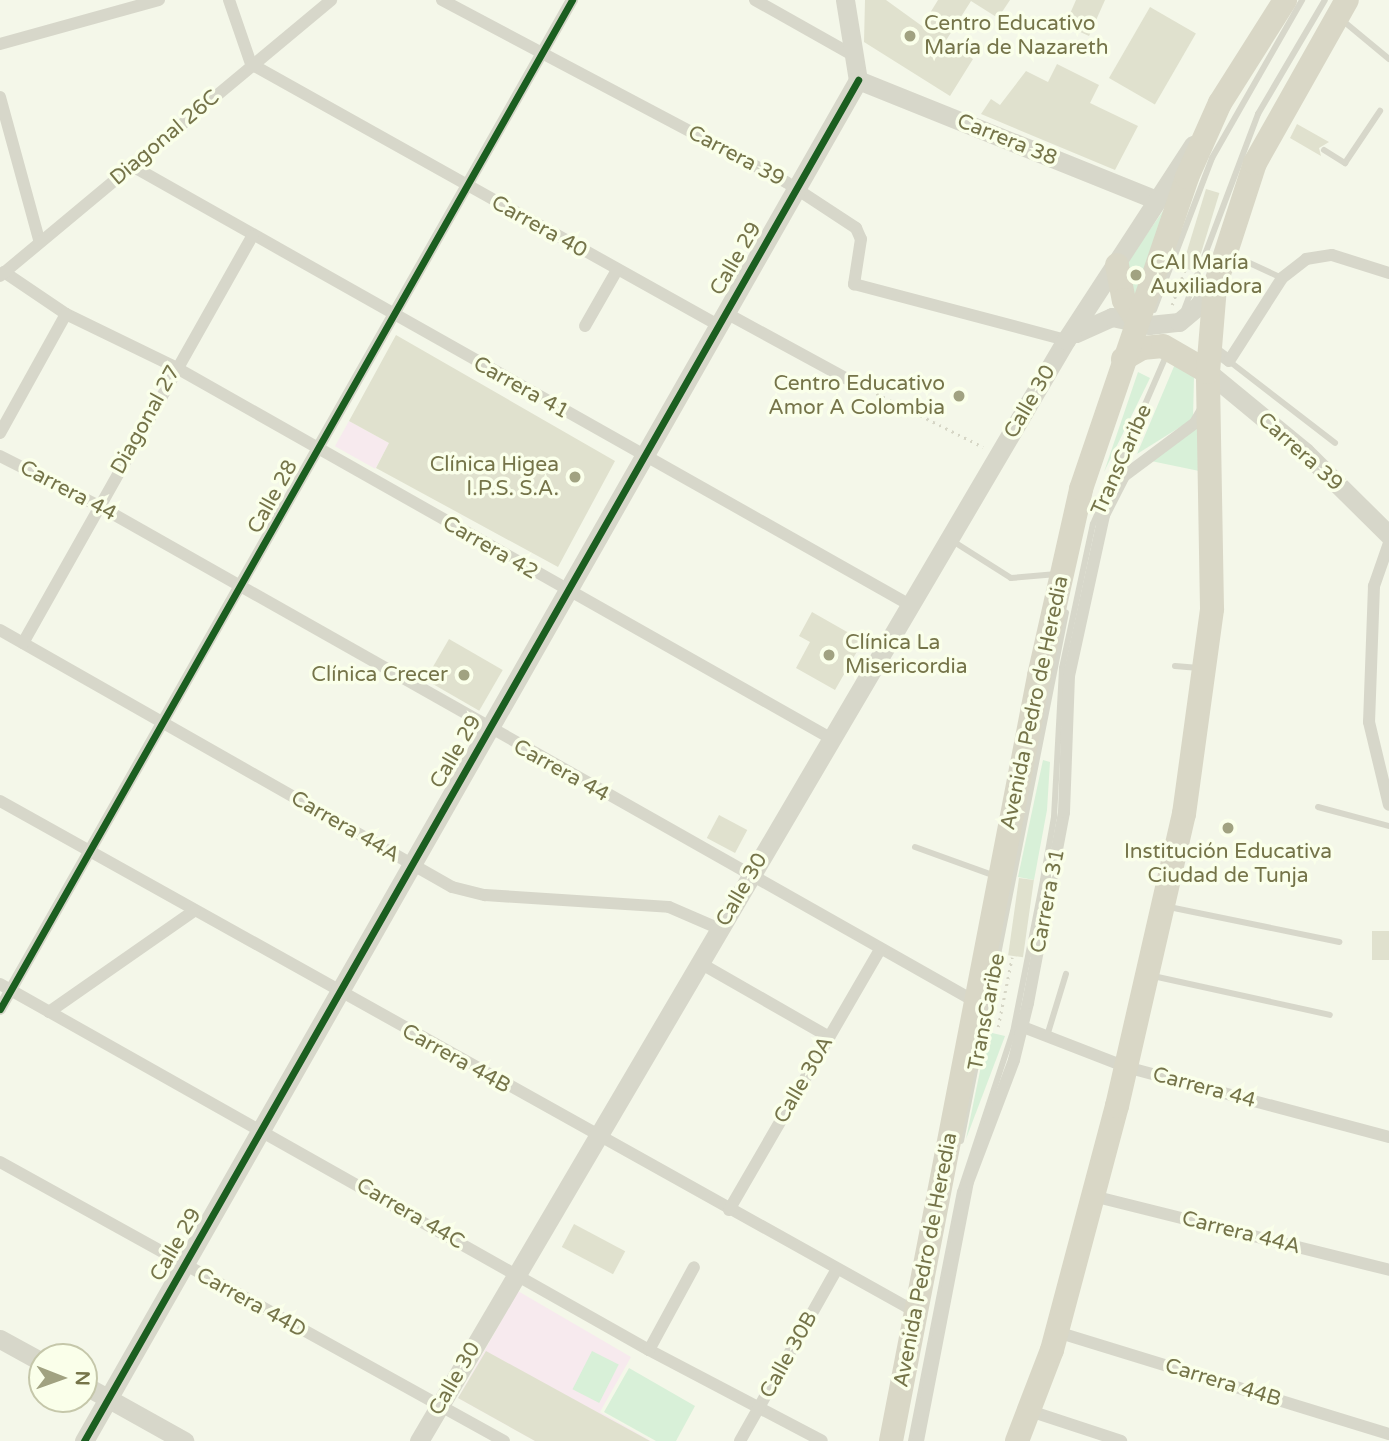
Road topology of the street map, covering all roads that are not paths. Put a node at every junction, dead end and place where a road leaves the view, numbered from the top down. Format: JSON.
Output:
{"nodes":[{"id":1,"x":159,"y":0,"type":"edge"},
{"id":2,"x":229,"y":0,"type":"edge"},
{"id":3,"x":331,"y":0,"type":"edge"},
{"id":4,"x":442,"y":0,"type":"edge"},
{"id":5,"x":572,"y":0,"type":"edge"},
{"id":6,"x":755,"y":0,"type":"edge"},
{"id":7,"x":845,"y":0,"type":"edge"},
{"id":8,"x":1284,"y":0,"type":"edge"},
{"id":9,"x":1302,"y":0,"type":"edge"},
{"id":10,"x":1337,"y":5,"type":"edge"},
{"id":11,"x":0,"y":44,"type":"edge"},
{"id":12,"x":542,"y":53,"type":"junction"},
{"id":13,"x":851,"y":54,"type":"junction"},
{"id":14,"x":1389,"y":59,"type":"edge"},
{"id":15,"x":251,"y":64,"type":"junction"},
{"id":16,"x":858,"y":80,"type":"junction"},
{"id":17,"x":0,"y":97,"type":"edge"},
{"id":18,"x":1220,"y":103,"type":"junction"},
{"id":19,"x":1380,"y":111,"type":"dead end"},
{"id":20,"x":1324,"y":150,"type":"dead end"},
{"id":21,"x":134,"y":167,"type":"junction"},
{"id":22,"x":467,"y":187,"type":"junction"},
{"id":23,"x":796,"y":188,"type":"junction"},
{"id":24,"x":1156,"y":201,"type":"junction"},
{"id":25,"x":251,"y":236,"type":"junction"},
{"id":26,"x":39,"y":240,"type":"junction"},
{"id":27,"x":1224,"y":251,"type":"junction"},
{"id":28,"x":1117,"y":265,"type":"junction"},
{"id":29,"x":617,"y":270,"type":"junction"},
{"id":30,"x":1389,"y":273,"type":"edge"},
{"id":31,"x":2,"y":274,"type":"edge"},
{"id":32,"x":1282,"y":278,"type":"junction"},
{"id":33,"x":66,"y":314,"type":"junction"},
{"id":34,"x":1175,"y":314,"type":"junction"},
{"id":35,"x":394,"y":317,"type":"junction"},
{"id":36,"x":722,"y":319,"type":"junction"},
{"id":37,"x":585,"y":326,"type":"dead end"},
{"id":38,"x":1138,"y":338,"type":"junction"},
{"id":39,"x":1066,"y":340,"type":"junction"},
{"id":40,"x":1169,"y":348,"type":"junction"},
{"id":41,"x":175,"y":366,"type":"junction"},
{"id":42,"x":1215,"y":375,"type":"junction"},
{"id":43,"x":847,"y":379,"type":"road end"},
{"id":44,"x":0,"y":433,"type":"edge"},
{"id":45,"x":1335,"y":443,"type":"dead end"},
{"id":46,"x":319,"y":451,"type":"junction"},
{"id":47,"x":0,"y":456,"type":"edge"},
{"id":48,"x":644,"y":456,"type":"junction"},
{"id":49,"x":1094,"y":483,"type":"dead end"},
{"id":50,"x":1089,"y":502,"type":"dead end"},
{"id":51,"x":99,"y":506,"type":"junction"},
{"id":52,"x":1389,"y":535,"type":"edge"},
{"id":53,"x":949,"y":539,"type":"junction"},
{"id":54,"x":1389,"y":543,"type":"edge"},
{"id":55,"x":1061,"y":574,"type":"junction"},
{"id":56,"x":242,"y":588,"type":"junction"},
{"id":57,"x":566,"y":592,"type":"junction"},
{"id":58,"x":910,"y":605,"type":"junction"},
{"id":59,"x":0,"y":630,"type":"edge"},
{"id":60,"x":23,"y":643,"type":"junction"},
{"id":61,"x":1175,"y":666,"type":"dead end"},
{"id":62,"x":1205,"y":668,"type":"junction"},
{"id":63,"x":166,"y":723,"type":"junction"},
{"id":64,"x":488,"y":731,"type":"junction"},
{"id":65,"x":832,"y":739,"type":"junction"},
{"id":66,"x":0,"y":801,"type":"edge"},
{"id":67,"x":1389,"y":804,"type":"edge"},
{"id":68,"x":1318,"y":807,"type":"dead end"},
{"id":69,"x":1389,"y":826,"type":"edge"},
{"id":70,"x":915,"y":847,"type":"dead end"},
{"id":71,"x":92,"y":853,"type":"junction"},
{"id":72,"x":411,"y":866,"type":"junction"},
{"id":73,"x":751,"y":876,"type":"junction"},
{"id":74,"x":1000,"y":877,"type":"junction"},
{"id":75,"x":1163,"y":906,"type":"junction"},
{"id":76,"x":194,"y":911,"type":"junction"},
{"id":77,"x":720,"y":929,"type":"junction"},
{"id":78,"x":1339,"y":942,"type":"dead end"},
{"id":79,"x":880,"y":949,"type":"junction"},
{"id":80,"x":700,"y":962,"type":"junction"},
{"id":81,"x":1066,"y":974,"type":"dead end"},
{"id":82,"x":1148,"y":974,"type":"junction"},
{"id":83,"x":5,"y":987,"type":"edge"},
{"id":84,"x":339,"y":993,"type":"junction"},
{"id":85,"x":975,"y":1002,"type":"junction"},
{"id":86,"x":0,"y":1009,"type":"edge"},
{"id":87,"x":49,"y":1012,"type":"junction"},
{"id":88,"x":1330,"y":1015,"type":"dead end"},
{"id":89,"x":1023,"y":1027,"type":"junction"},
{"id":90,"x":829,"y":1037,"type":"junction"},
{"id":91,"x":1046,"y":1037,"type":"junction"},
{"id":92,"x":1126,"y":1067,"type":"junction"},
{"id":93,"x":261,"y":1131,"type":"junction"},
{"id":94,"x":1389,"y":1137,"type":"edge"},
{"id":95,"x":596,"y":1139,"type":"junction"},
{"id":96,"x":958,"y":1157,"type":"dead end"},
{"id":97,"x":0,"y":1162,"type":"edge"},
{"id":98,"x":956,"y":1170,"type":"dead end"},
{"id":99,"x":1093,"y":1196,"type":"junction"},
{"id":100,"x":729,"y":1210,"type":"junction"},
{"id":101,"x":184,"y":1266,"type":"junction"},
{"id":102,"x":694,"y":1267,"type":"dead end"},
{"id":103,"x":837,"y":1269,"type":"junction"},
{"id":104,"x":1389,"y":1270,"type":"edge"},
{"id":105,"x":516,"y":1275,"type":"junction"},
{"id":106,"x":916,"y":1312,"type":"junction"},
{"id":107,"x":1057,"y":1332,"type":"junction"},
{"id":108,"x":0,"y":1339,"type":"edge"},
{"id":109,"x":649,"y":1350,"type":"junction"},
{"id":110,"x":28,"y":1354,"type":"edge"},
{"id":111,"x":98,"y":1393,"type":"edge"},
{"id":112,"x":108,"y":1399,"type":"junction"},
{"id":113,"x":439,"y":1406,"type":"junction"},
{"id":114,"x":759,"y":1409,"type":"junction"},
{"id":115,"x":1030,"y":1411,"type":"junction"},
{"id":116,"x":1389,"y":1434,"type":"edge"},
{"id":117,"x":84,"y":1441,"type":"edge"},
{"id":118,"x":184,"y":1441,"type":"edge"},
{"id":119,"x":419,"y":1441,"type":"edge"},
{"id":120,"x":504,"y":1441,"type":"edge"},
{"id":121,"x":740,"y":1441,"type":"edge"},
{"id":122,"x":822,"y":1441,"type":"edge"},
{"id":123,"x":891,"y":1441,"type":"edge"},
{"id":124,"x":901,"y":1441,"type":"edge"},
{"id":125,"x":912,"y":1441,"type":"edge"},
{"id":126,"x":918,"y":1441,"type":"edge"},
{"id":127,"x":1017,"y":1441,"type":"edge"},
{"id":128,"x":1121,"y":1441,"type":"edge"}],
"edges":[{"from":1,"to":11,"type":"street"},
{"from":2,"to":15,"type":"street"},
{"from":3,"to":15,"type":"street","name":"Diagonal 26C"},
{"from":4,"to":12,"type":"street","name":"Carrera 39"},
{"from":5,"to":12,"type":"street","name":"Calle 28"},
{"from":6,"to":13,"type":"street"},
{"from":7,"to":13,"type":"street"},
{"from":8,"to":18,"type":"highway","name":"Avenida Pedro de Heredia"},
{"from":9,"to":38,"type":"lane","name":"TransCaribe"},
{"from":10,"to":14,"type":"lane"},
{"from":10,"to":27,"type":"highway"},
{"from":10,"to":34,"type":"lane","name":"TransCaribe"},
{"from":12,"to":22,"type":"street","name":"Calle 28"},
{"from":12,"to":23,"type":"street","name":"Carrera 39"},
{"from":13,"to":16,"type":"street"},
{"from":15,"to":21,"type":"street","name":"Diagonal 26C"},
{"from":15,"to":22,"type":"street","name":"Carrera 40"},
{"from":16,"to":23,"type":"street","name":"Calle 29"},
{"from":16,"to":24,"type":"street","name":"Carrera 38"},
{"from":17,"to":26,"type":"street"},
{"from":18,"to":24,"type":"street","name":"Calle 30"},
{"from":18,"to":38,"type":"highway","name":"Avenida Pedro de Heredia"},
{"from":19,"to":20,"type":"lane"},
{"from":21,"to":25,"type":"street","name":"Carrera 41"},
{"from":21,"to":26,"type":"street","name":"Diagonal 26C"},
{"from":22,"to":29,"type":"street","name":"Carrera 40"},
{"from":22,"to":35,"type":"street","name":"Calle 28"},
{"from":23,"to":36,"type":"street","name":"Calle 29"},
{"from":23,"to":39,"type":"street","name":"Carrera 39"},
{"from":24,"to":28,"type":"street","name":"Calle 30"},
{"from":25,"to":35,"type":"street","name":"Carrera 41"},
{"from":25,"to":41,"type":"street","name":"Diagonal 27"},
{"from":26,"to":31,"type":"street","name":"Diagonal 26C"},
{"from":27,"to":32,"type":"lane"},
{"from":27,"to":34,"type":"street"},
{"from":27,"to":42,"type":"highway"},
{"from":28,"to":38,"type":"highway"},
{"from":28,"to":39,"type":"street","name":"Calle 30"},
{"from":29,"to":36,"type":"street","name":"Carrera 40"},
{"from":29,"to":37,"type":"street"},
{"from":30,"to":32,"type":"street"},
{"from":31,"to":33,"type":"street","name":"Carrera 42"},
{"from":32,"to":42,"type":"street"},
{"from":33,"to":41,"type":"street","name":"Carrera 42"},
{"from":33,"to":44,"type":"street"},
{"from":34,"to":38,"type":"street","name":"Calle 30"},
{"from":34,"to":40,"type":"lane","name":"TransCaribe"},
{"from":35,"to":46,"type":"street","name":"Calle 28"},
{"from":35,"to":48,"type":"street","name":"Carrera 41"},
{"from":36,"to":43,"type":"street","name":"Carrera 40"},
{"from":36,"to":48,"type":"street","name":"Calle 29"},
{"from":38,"to":39,"type":"street","name":"Calle 30"},
{"from":38,"to":40,"type":"highway"},
{"from":38,"to":49,"type":"lane","name":"TransCaribe"},
{"from":38,"to":55,"type":"highway","name":"Avenida Pedro de Heredia"},
{"from":39,"to":53,"type":"street","name":"Calle 30"},
{"from":40,"to":42,"type":"highway"},
{"from":40,"to":125,"type":"lane","name":"TransCaribe"},
{"from":41,"to":46,"type":"street","name":"Carrera 42"},
{"from":41,"to":51,"type":"street","name":"Diagonal 27"},
{"from":42,"to":45,"type":"lane"},
{"from":42,"to":52,"type":"street","name":"Carrera 39"},
{"from":42,"to":62,"type":"highway"},
{"from":42,"to":89,"type":"street","name":"Carrera 31"},
{"from":46,"to":56,"type":"street","name":"Calle 28"},
{"from":46,"to":57,"type":"street","name":"Carrera 42"},
{"from":47,"to":51,"type":"street","name":"Carrera 44"},
{"from":48,"to":57,"type":"street","name":"Calle 29"},
{"from":48,"to":58,"type":"street","name":"Carrera 41"},
{"from":50,"to":96,"type":"lane","name":"TransCaribe"},
{"from":51,"to":56,"type":"street","name":"Carrera 44"},
{"from":51,"to":60,"type":"street","name":"Diagonal 27"},
{"from":53,"to":55,"type":"lane"},
{"from":53,"to":58,"type":"street","name":"Calle 30"},
{"from":54,"to":67,"type":"street"},
{"from":55,"to":74,"type":"highway","name":"Avenida Pedro de Heredia"},
{"from":56,"to":63,"type":"street","name":"Calle 28"},
{"from":56,"to":64,"type":"street","name":"Carrera 44"},
{"from":57,"to":64,"type":"street","name":"Calle 29"},
{"from":57,"to":65,"type":"street","name":"Carrera 42"},
{"from":58,"to":65,"type":"street","name":"Calle 30"},
{"from":59,"to":60,"type":"street","name":"Carrera 44A"},
{"from":60,"to":63,"type":"street","name":"Carrera 44A"},
{"from":61,"to":62,"type":"lane"},
{"from":62,"to":75,"type":"highway"},
{"from":63,"to":71,"type":"street","name":"Calle 28"},
{"from":63,"to":72,"type":"street","name":"Carrera 44A"},
{"from":64,"to":72,"type":"street","name":"Calle 29"},
{"from":64,"to":73,"type":"street","name":"Carrera 44"},
{"from":65,"to":73,"type":"street","name":"Calle 30"},
{"from":66,"to":71,"type":"street","name":"Carrera 44B"},
{"from":68,"to":69,"type":"lane"},
{"from":70,"to":74,"type":"lane"},
{"from":71,"to":76,"type":"street","name":"Carrera 44B"},
{"from":71,"to":83,"type":"street","name":"Calle 28"},
{"from":72,"to":77,"type":"street","name":"Carrera 44A"},
{"from":72,"to":84,"type":"street","name":"Calle 29"},
{"from":73,"to":77,"type":"street","name":"Calle 30"},
{"from":73,"to":79,"type":"street","name":"Carrera 44"},
{"from":74,"to":85,"type":"highway","name":"Avenida Pedro de Heredia"},
{"from":75,"to":78,"type":"lane"},
{"from":75,"to":82,"type":"highway"},
{"from":76,"to":84,"type":"street","name":"Carrera 44B"},
{"from":76,"to":87,"type":"street"},
{"from":77,"to":80,"type":"street","name":"Calle 30"},
{"from":79,"to":85,"type":"street","name":"Carrera 44"},
{"from":79,"to":90,"type":"street","name":"Calle 30A"},
{"from":80,"to":90,"type":"street"},
{"from":80,"to":95,"type":"street","name":"Calle 30"},
{"from":81,"to":91,"type":"lane"},
{"from":82,"to":88,"type":"lane"},
{"from":82,"to":92,"type":"highway"},
{"from":83,"to":86,"type":"street","name":"Calle 28"},
{"from":83,"to":87,"type":"street","name":"Carrera 44C"},
{"from":84,"to":93,"type":"street","name":"Calle 29"},
{"from":84,"to":95,"type":"street","name":"Carrera 44B"},
{"from":85,"to":106,"type":"highway","name":"Avenida Pedro de Heredia"},
{"from":87,"to":93,"type":"street","name":"Carrera 44C"},
{"from":89,"to":91,"type":"street","name":"Carrera 44"},
{"from":89,"to":126,"type":"street","name":"Carrera 31"},
{"from":90,"to":100,"type":"street","name":"Calle 30A"},
{"from":91,"to":92,"type":"street","name":"Carrera 44"},
{"from":92,"to":94,"type":"street","name":"Carrera 44"},
{"from":92,"to":99,"type":"highway"},
{"from":93,"to":101,"type":"street","name":"Calle 29"},
{"from":93,"to":105,"type":"street","name":"Carrera 44C"},
{"from":95,"to":100,"type":"street","name":"Carrera 44B"},
{"from":95,"to":105,"type":"street","name":"Calle 30"},
{"from":97,"to":101,"type":"street","name":"Carrera 44D"},
{"from":98,"to":124,"type":"lane"},
{"from":99,"to":104,"type":"street","name":"Carrera 44A"},
{"from":99,"to":107,"type":"highway"},
{"from":100,"to":103,"type":"street","name":"Carrera 44B"},
{"from":101,"to":112,"type":"street","name":"Calle 29"},
{"from":101,"to":113,"type":"street","name":"Carrera 44D"},
{"from":102,"to":109,"type":"street"},
{"from":103,"to":106,"type":"street","name":"Carrera 44B"},
{"from":103,"to":114,"type":"street","name":"Calle 30B"},
{"from":105,"to":109,"type":"street","name":"Carrera 44C"},
{"from":105,"to":113,"type":"street","name":"Calle 30"},
{"from":106,"to":123,"type":"highway","name":"Avenida Pedro de Heredia"},
{"from":107,"to":115,"type":"highway"},
{"from":107,"to":116,"type":"street","name":"Carrera 44B"},
{"from":108,"to":110,"type":"street"},
{"from":109,"to":114,"type":"street","name":"Carrera 44C"},
{"from":111,"to":112,"type":"street"},
{"from":112,"to":117,"type":"street","name":"Calle 29"},
{"from":112,"to":118,"type":"street"},
{"from":113,"to":119,"type":"street","name":"Calle 30"},
{"from":113,"to":120,"type":"street","name":"Carrera 44D"},
{"from":114,"to":121,"type":"street","name":"Calle 30B"},
{"from":114,"to":122,"type":"street","name":"Carrera 44C"},
{"from":115,"to":127,"type":"highway"},
{"from":115,"to":128,"type":"street"}]}
